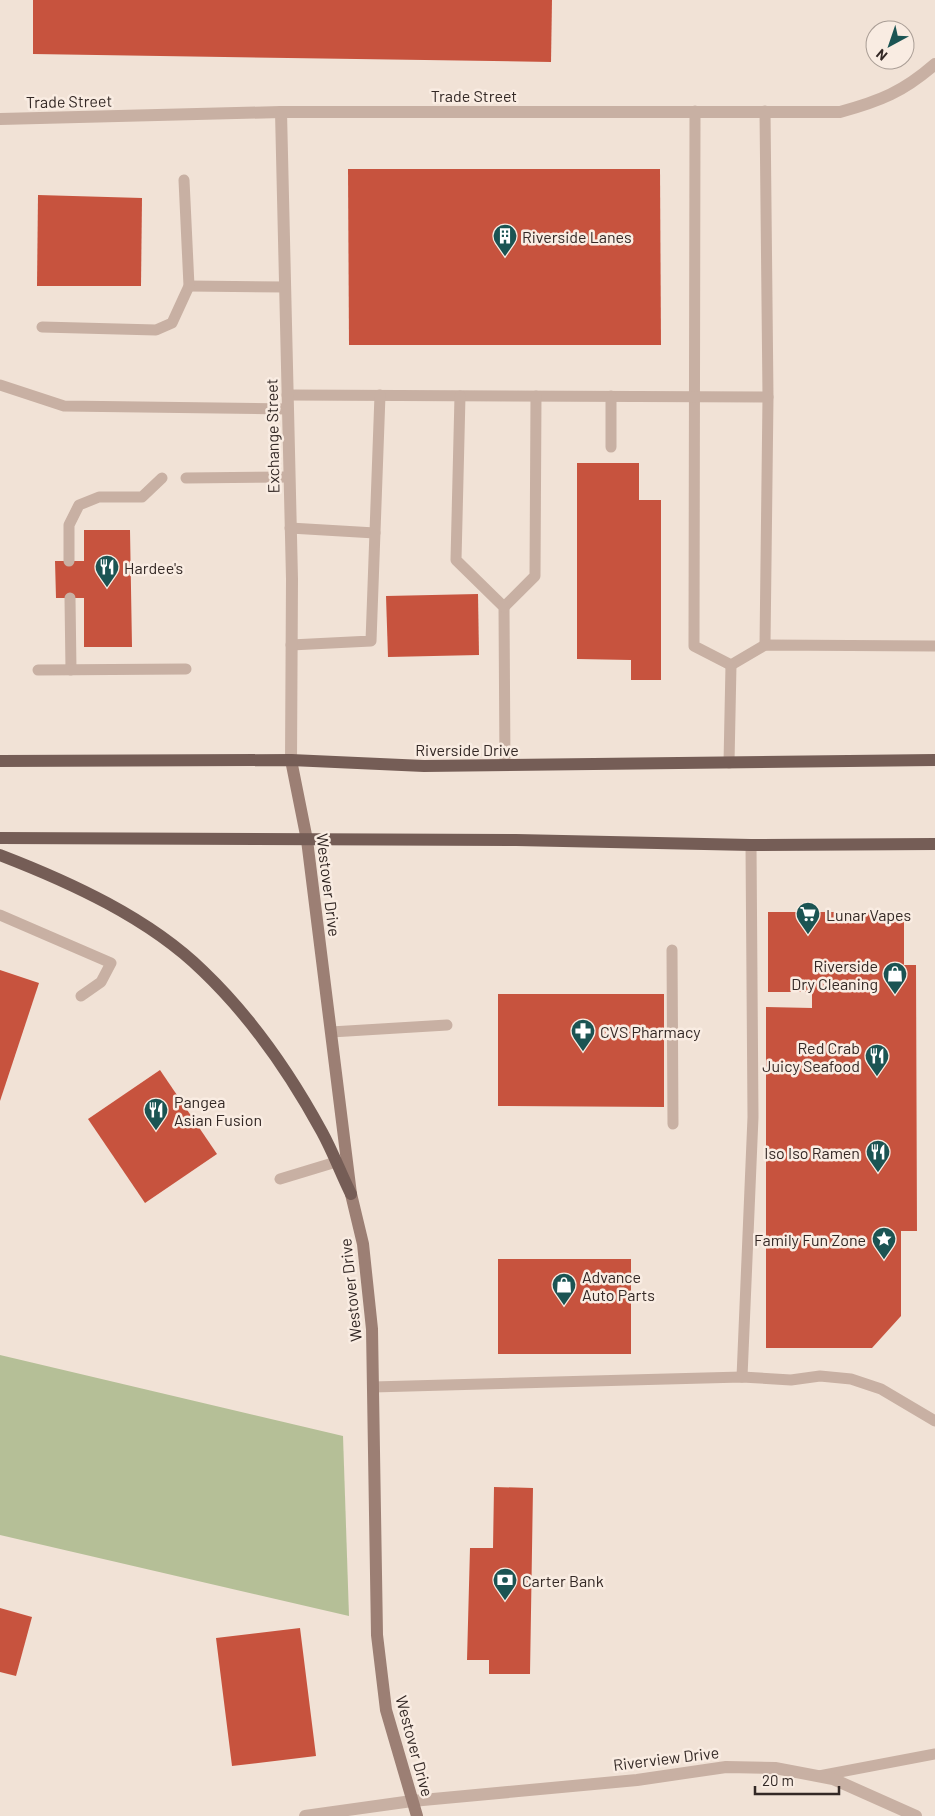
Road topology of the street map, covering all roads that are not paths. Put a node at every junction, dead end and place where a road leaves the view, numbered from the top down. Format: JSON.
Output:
{"nodes":[{"id":1,"x":935,"y":64,"type":"edge"},
{"id":2,"x":765,"y":111,"type":"junction"},
{"id":3,"x":281,"y":112,"type":"junction"},
{"id":4,"x":695,"y":112,"type":"junction"},
{"id":5,"x":0,"y":119,"type":"edge"},
{"id":6,"x":184,"y":180,"type":"dead end"},
{"id":7,"x":189,"y":286,"type":"junction"},
{"id":8,"x":285,"y":288,"type":"junction"},
{"id":9,"x":42,"y":327,"type":"dead end"},
{"id":10,"x":0,"y":385,"type":"edge"},
{"id":11,"x":288,"y":395,"type":"junction"},
{"id":12,"x":380,"y":395,"type":"junction"},
{"id":13,"x":460,"y":396,"type":"junction"},
{"id":14,"x":536,"y":396,"type":"junction"},
{"id":15,"x":611,"y":396,"type":"junction"},
{"id":16,"x":695,"y":397,"type":"junction"},
{"id":17,"x":768,"y":397,"type":"junction"},
{"id":18,"x":288,"y":409,"type":"junction"},
{"id":19,"x":611,"y":447,"type":"dead end"},
{"id":20,"x":289,"y":477,"type":"junction"},
{"id":21,"x":162,"y":478,"type":"dead end"},
{"id":22,"x":186,"y":478,"type":"dead end"},
{"id":23,"x":290,"y":528,"type":"junction"},
{"id":24,"x":375,"y":533,"type":"junction"},
{"id":25,"x":69,"y":561,"type":"dead end"},
{"id":26,"x":70,"y":598,"type":"dead end"},
{"id":27,"x":504,"y":607,"type":"junction"},
{"id":28,"x":291,"y":645,"type":"junction"},
{"id":29,"x":766,"y":645,"type":"junction"},
{"id":30,"x":935,"y":646,"type":"edge"},
{"id":31,"x":731,"y":665,"type":"junction"},
{"id":32,"x":38,"y":670,"type":"dead end"},
{"id":33,"x":71,"y":670,"type":"junction"},
{"id":34,"x":186,"y":670,"type":"dead end"},
{"id":35,"x":291,"y":760,"type":"junction"},
{"id":36,"x":935,"y":760,"type":"edge"},
{"id":37,"x":0,"y":761,"type":"edge"},
{"id":38,"x":729,"y":763,"type":"junction"},
{"id":39,"x":505,"y":766,"type":"junction"},
{"id":40,"x":0,"y":838,"type":"edge"},
{"id":41,"x":307,"y":840,"type":"junction"},
{"id":42,"x":935,"y":844,"type":"edge"},
{"id":43,"x":751,"y":845,"type":"junction"},
{"id":44,"x":0,"y":855,"type":"edge"},
{"id":45,"x":0,"y":915,"type":"edge"},
{"id":46,"x":672,"y":950,"type":"dead end"},
{"id":47,"x":81,"y":996,"type":"dead end"},
{"id":48,"x":447,"y":1025,"type":"dead end"},
{"id":49,"x":331,"y":1032,"type":"junction"},
{"id":50,"x":673,"y":1124,"type":"dead end"},
{"id":51,"x":336,"y":1162,"type":"junction"},
{"id":52,"x":280,"y":1179,"type":"dead end"},
{"id":53,"x":351,"y":1194,"type":"junction"},
{"id":54,"x":742,"y":1377,"type":"junction"},
{"id":55,"x":373,"y":1387,"type":"junction"},
{"id":56,"x":935,"y":1421,"type":"edge"},
{"id":57,"x":935,"y":1754,"type":"edge"},
{"id":58,"x":818,"y":1776,"type":"junction"},
{"id":59,"x":412,"y":1801,"type":"junction"},
{"id":60,"x":305,"y":1816,"type":"edge"},
{"id":61,"x":417,"y":1816,"type":"edge"},
{"id":62,"x":916,"y":1816,"type":"edge"}],
"edges":[{"from":1,"to":2,"type":"street","name":"Trade Street"},
{"from":2,"to":4,"type":"street","name":"Trade Street"},
{"from":2,"to":17,"type":"lane"},
{"from":3,"to":4,"type":"street","name":"Trade Street"},
{"from":3,"to":5,"type":"street","name":"Trade Street"},
{"from":3,"to":8,"type":"street","name":"Exchange Street"},
{"from":4,"to":16,"type":"lane"},
{"from":6,"to":7,"type":"lane"},
{"from":7,"to":8,"type":"lane"},
{"from":7,"to":9,"type":"lane"},
{"from":8,"to":11,"type":"street","name":"Exchange Street"},
{"from":10,"to":18,"type":"lane"},
{"from":11,"to":12,"type":"lane"},
{"from":11,"to":18,"type":"street","name":"Exchange Street"},
{"from":12,"to":13,"type":"lane"},
{"from":12,"to":24,"type":"lane"},
{"from":13,"to":14,"type":"lane"},
{"from":13,"to":27,"type":"lane"},
{"from":14,"to":15,"type":"lane"},
{"from":14,"to":27,"type":"lane"},
{"from":15,"to":16,"type":"lane"},
{"from":15,"to":19,"type":"lane"},
{"from":16,"to":17,"type":"lane"},
{"from":16,"to":31,"type":"lane"},
{"from":17,"to":29,"type":"lane"},
{"from":18,"to":20,"type":"street","name":"Exchange Street"},
{"from":20,"to":22,"type":"lane"},
{"from":20,"to":23,"type":"street","name":"Exchange Street"},
{"from":21,"to":25,"type":"lane"},
{"from":23,"to":24,"type":"lane"},
{"from":23,"to":28,"type":"street","name":"Exchange Street"},
{"from":24,"to":28,"type":"lane"},
{"from":26,"to":33,"type":"lane"},
{"from":27,"to":39,"type":"lane"},
{"from":28,"to":35,"type":"street","name":"Exchange Street"},
{"from":29,"to":30,"type":"lane"},
{"from":29,"to":31,"type":"lane"},
{"from":31,"to":38,"type":"lane"},
{"from":32,"to":33,"type":"lane"},
{"from":33,"to":34,"type":"lane"},
{"from":35,"to":37,"type":"main road","name":"Riverside Drive"},
{"from":35,"to":39,"type":"main road","name":"Riverside Drive"},
{"from":35,"to":41,"type":"main road","name":"Westover Drive"},
{"from":36,"to":38,"type":"main road","name":"Riverside Drive"},
{"from":38,"to":39,"type":"main road","name":"Riverside Drive"},
{"from":40,"to":41,"type":"main road"},
{"from":41,"to":43,"type":"main road"},
{"from":41,"to":49,"type":"main road","name":"Westover Drive"},
{"from":42,"to":43,"type":"main road"},
{"from":43,"to":54,"type":"lane"},
{"from":44,"to":51,"type":"main road"},
{"from":45,"to":47,"type":"lane"},
{"from":46,"to":50,"type":"lane"},
{"from":48,"to":49,"type":"lane"},
{"from":49,"to":53,"type":"main road","name":"Westover Drive"},
{"from":51,"to":52,"type":"lane"},
{"from":51,"to":53,"type":"main road"},
{"from":53,"to":55,"type":"main road","name":"Westover Drive"},
{"from":54,"to":55,"type":"lane"},
{"from":54,"to":56,"type":"lane"},
{"from":55,"to":59,"type":"main road","name":"Westover Drive"},
{"from":57,"to":58,"type":"lane"},
{"from":58,"to":59,"type":"street","name":"Riverview Drive"},
{"from":58,"to":62,"type":"street","name":"Riverview Drive"},
{"from":59,"to":60,"type":"street","name":"Riverview Drive"},
{"from":59,"to":61,"type":"main road","name":"Westover Drive"}]}
